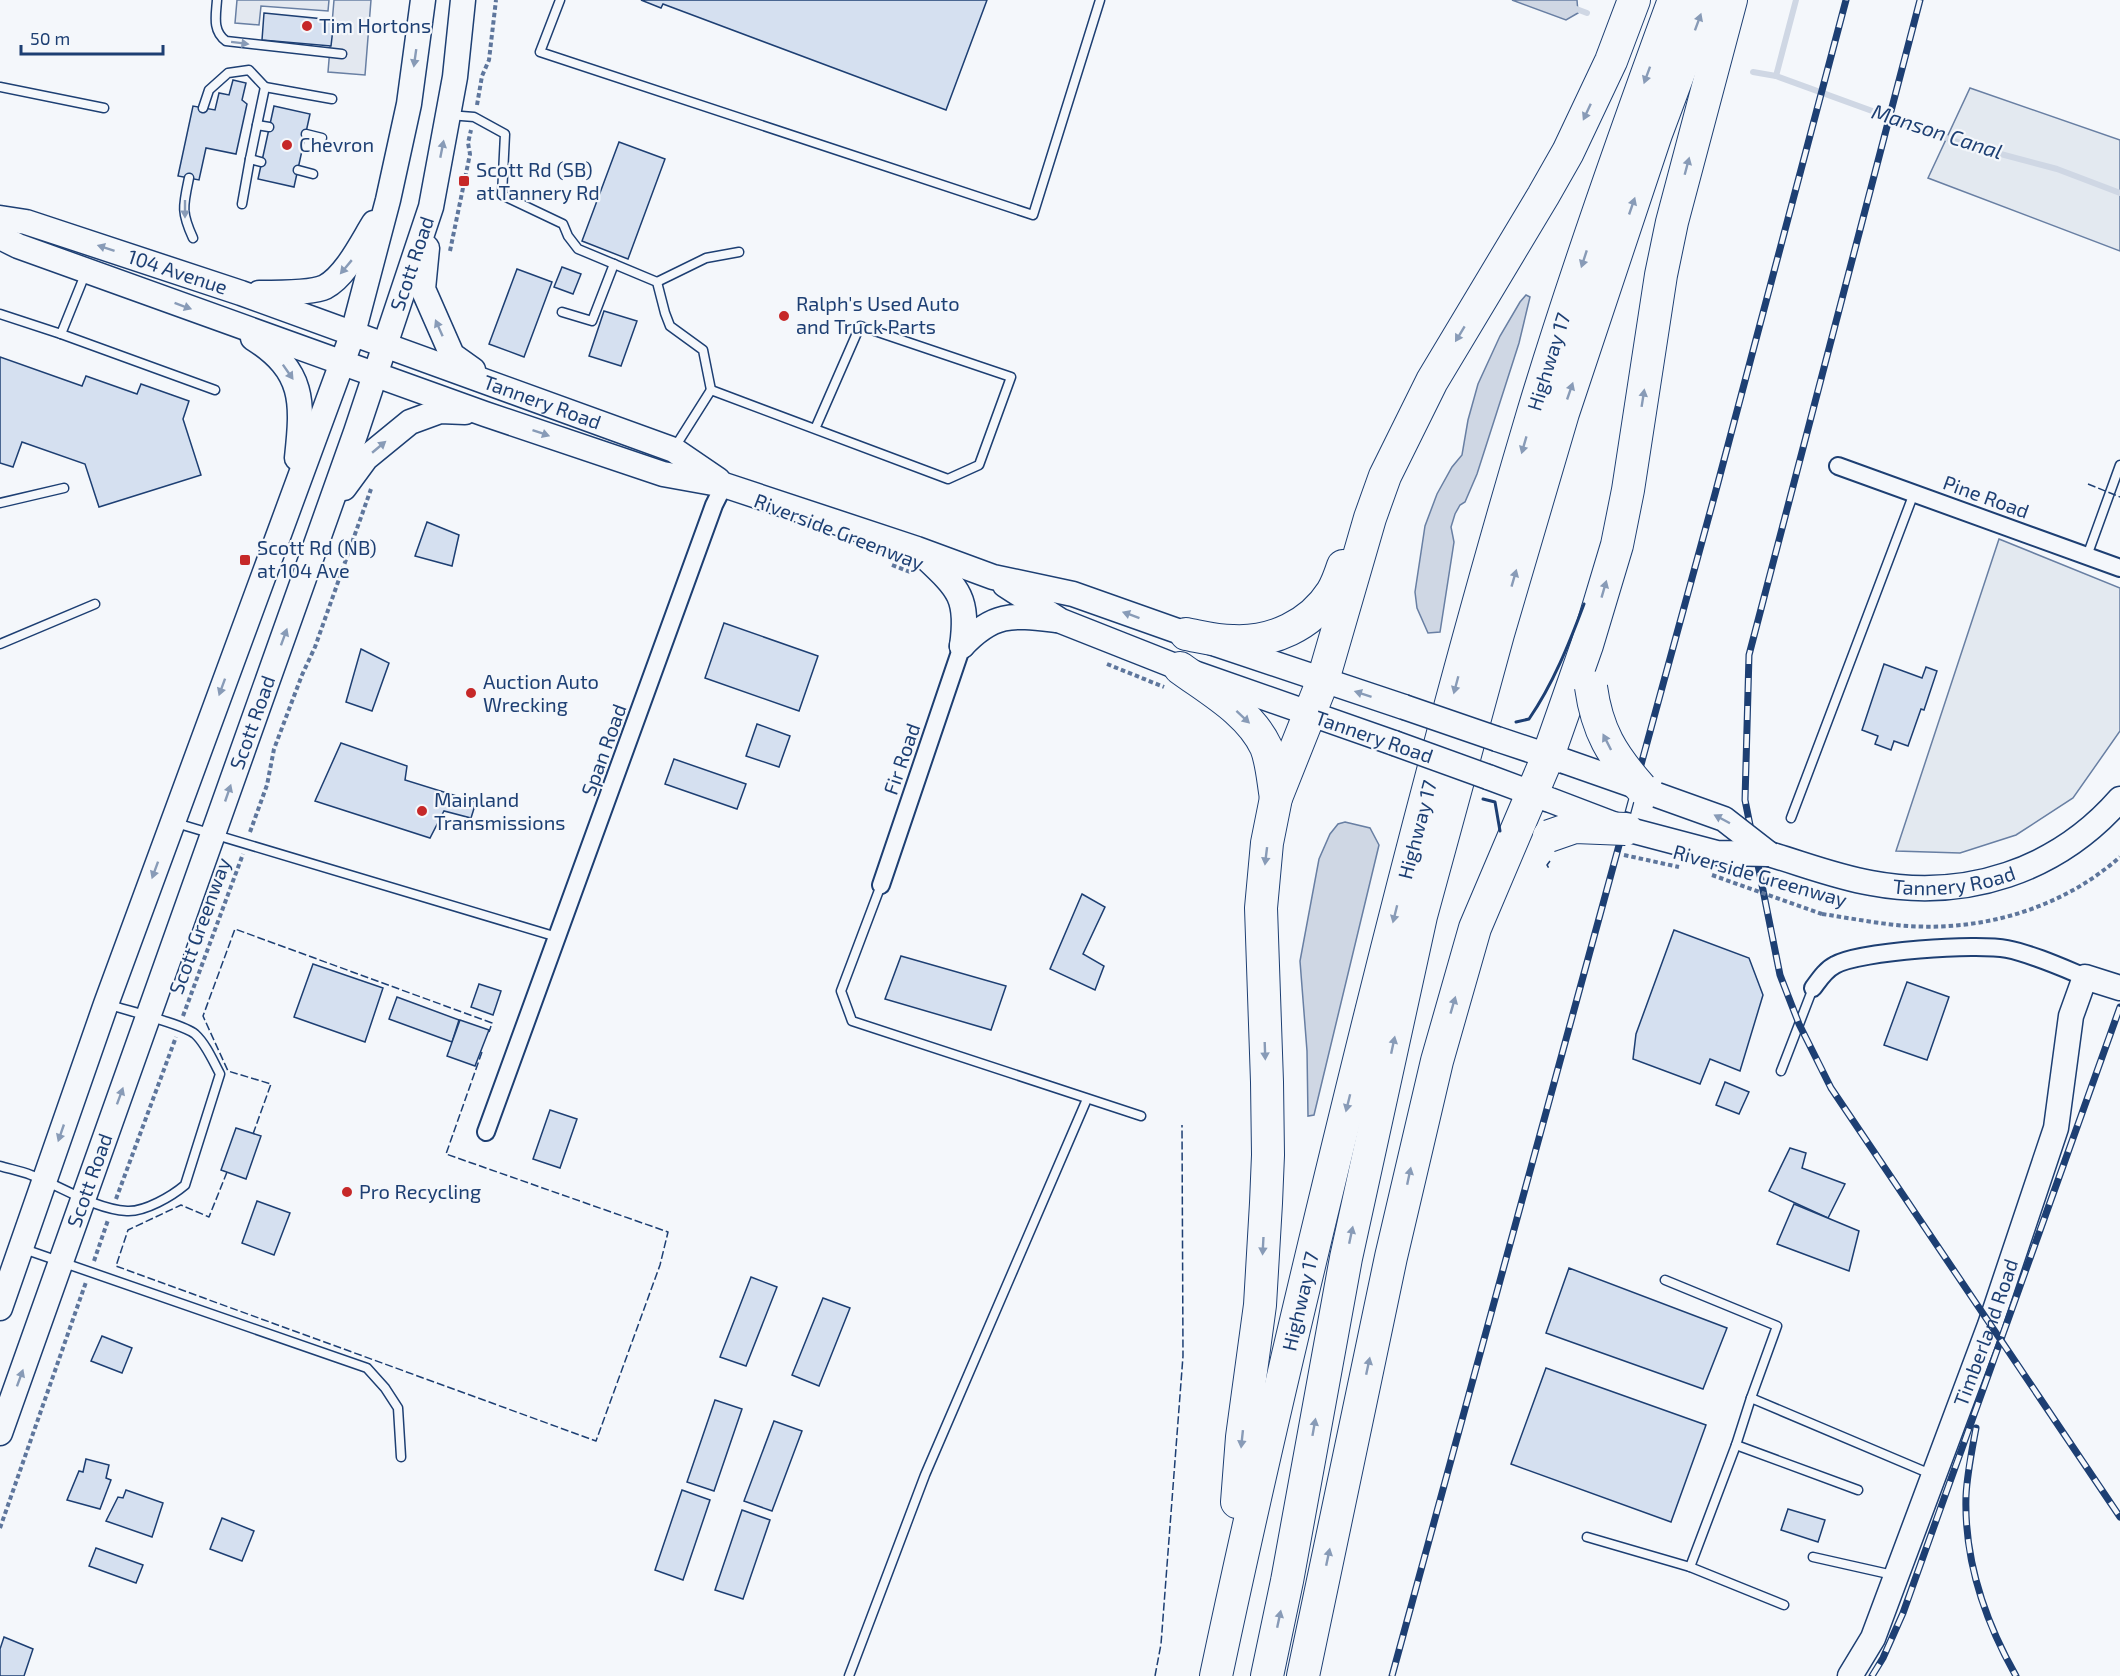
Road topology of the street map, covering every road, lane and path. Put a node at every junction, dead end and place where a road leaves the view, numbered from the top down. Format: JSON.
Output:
{"nodes":[{"id":1,"x":217,"y":0,"type":"edge"},
{"id":2,"x":423,"y":0,"type":"edge"},
{"id":3,"x":463,"y":0,"type":"edge"},
{"id":4,"x":496,"y":0,"type":"edge"},
{"id":5,"x":560,"y":0,"type":"edge"},
{"id":6,"x":1100,"y":0,"type":"edge"},
{"id":7,"x":1634,"y":0,"type":"edge"},
{"id":8,"x":1674,"y":0,"type":"edge"},
{"id":9,"x":1706,"y":0,"type":"edge"},
{"id":10,"x":1731,"y":0,"type":"edge"},
{"id":11,"x":342,"y":54,"type":"dead end"},
{"id":12,"x":483,"y":76,"type":"dead end"},
{"id":13,"x":0,"y":87,"type":"edge"},
{"id":14,"x":265,"y":87,"type":"junction"},
{"id":15,"x":332,"y":99,"type":"dead end"},
{"id":16,"x":104,"y":108,"type":"dead end"},
{"id":17,"x":203,"y":108,"type":"dead end"},
{"id":18,"x":448,"y":115,"type":"junction"},
{"id":19,"x":257,"y":124,"type":"junction"},
{"id":20,"x":269,"y":127,"type":"dead end"},
{"id":21,"x":306,"y":134,"type":"dead end"},
{"id":22,"x":322,"y":138,"type":"dead end"},
{"id":23,"x":468,"y":143,"type":"dead end"},
{"id":24,"x":250,"y":159,"type":"junction"},
{"id":25,"x":261,"y":162,"type":"dead end"},
{"id":26,"x":298,"y":170,"type":"dead end"},
{"id":27,"x":313,"y":174,"type":"dead end"},
{"id":28,"x":189,"y":178,"type":"dead end"},
{"id":29,"x":388,"y":200,"type":"junction"},
{"id":30,"x":242,"y":204,"type":"dead end"},
{"id":31,"x":431,"y":207,"type":"junction"},
{"id":32,"x":0,"y":218,"type":"edge"},
{"id":33,"x":0,"y":237,"type":"edge"},
{"id":34,"x":194,"y":238,"type":"dead end"},
{"id":35,"x":739,"y":252,"type":"dead end"},
{"id":36,"x":448,"y":262,"type":"dead end"},
{"id":37,"x":614,"y":264,"type":"junction"},
{"id":38,"x":86,"y":271,"type":"junction"},
{"id":39,"x":657,"y":282,"type":"junction"},
{"id":40,"x":242,"y":293,"type":"junction"},
{"id":41,"x":562,"y":312,"type":"dead end"},
{"id":42,"x":0,"y":314,"type":"edge"},
{"id":43,"x":228,"y":322,"type":"junction"},
{"id":44,"x":353,"y":333,"type":"junction"},
{"id":45,"x":61,"y":334,"type":"junction"},
{"id":46,"x":386,"y":344,"type":"junction"},
{"id":47,"x":343,"y":362,"type":"junction"},
{"id":48,"x":376,"y":373,"type":"junction"},
{"id":49,"x":492,"y":383,"type":"junction"},
{"id":50,"x":215,"y":390,"type":"dead end"},
{"id":51,"x":711,"y":390,"type":"junction"},
{"id":52,"x":485,"y":414,"type":"junction"},
{"id":53,"x":815,"y":429,"type":"junction"},
{"id":54,"x":674,"y":450,"type":"junction"},
{"id":55,"x":2120,"y":465,"type":"edge"},
{"id":56,"x":1838,"y":466,"type":"dead end"},
{"id":57,"x":724,"y":485,"type":"junction"},
{"id":58,"x":64,"y":488,"type":"dead end"},
{"id":59,"x":294,"y":489,"type":"junction"},
{"id":60,"x":1914,"y":493,"type":"junction"},
{"id":61,"x":0,"y":503,"type":"edge"},
{"id":62,"x":329,"y":508,"type":"junction"},
{"id":63,"x":1370,"y":518,"type":"junction"},
{"id":64,"x":360,"y":521,"type":"dead end"},
{"id":65,"x":917,"y":549,"type":"junction"},
{"id":66,"x":2087,"y":556,"type":"junction"},
{"id":67,"x":885,"y":562,"type":"dead end"},
{"id":68,"x":2120,"y":568,"type":"edge"},
{"id":69,"x":916,"y":574,"type":"dead end"},
{"id":70,"x":993,"y":578,"type":"junction"},
{"id":71,"x":95,"y":604,"type":"dead end"},
{"id":72,"x":1061,"y":621,"type":"junction"},
{"id":73,"x":1186,"y":634,"type":"junction"},
{"id":74,"x":0,"y":644,"type":"edge"},
{"id":75,"x":1587,"y":645,"type":"junction"},
{"id":76,"x":962,"y":646,"type":"junction"},
{"id":77,"x":1101,"y":660,"type":"dead end"},
{"id":78,"x":1177,"y":680,"type":"junction"},
{"id":79,"x":1323,"y":680,"type":"junction"},
{"id":80,"x":1309,"y":714,"type":"junction"},
{"id":81,"x":1556,"y":759,"type":"junction"},
{"id":82,"x":1641,"y":788,"type":"junction"},
{"id":83,"x":1540,"y":796,"type":"junction"},
{"id":84,"x":1276,"y":798,"type":"junction"},
{"id":85,"x":2120,"y":799,"type":"edge"},
{"id":86,"x":1791,"y":818,"type":"dead end"},
{"id":87,"x":254,"y":821,"type":"dead end"},
{"id":88,"x":172,"y":822,"type":"junction"},
{"id":89,"x":214,"y":834,"type":"junction"},
{"id":90,"x":1623,"y":842,"type":"junction"},
{"id":91,"x":243,"y":852,"type":"dead end"},
{"id":92,"x":1769,"y":854,"type":"junction"},
{"id":93,"x":2120,"y":856,"type":"edge"},
{"id":94,"x":1685,"y":868,"type":"dead end"},
{"id":95,"x":1707,"y":873,"type":"dead end"},
{"id":96,"x":881,"y":885,"type":"joint"},
{"id":97,"x":1475,"y":928,"type":"junction"},
{"id":98,"x":558,"y":937,"type":"junction"},
{"id":99,"x":2085,"y":977,"type":"junction"},
{"id":100,"x":1813,"y":988,"type":"joint"},
{"id":101,"x":2120,"y":988,"type":"edge"},
{"id":102,"x":106,"y":1004,"type":"junction"},
{"id":103,"x":185,"y":1010,"type":"dead end"},
{"id":104,"x":148,"y":1017,"type":"junction"},
{"id":105,"x":175,"y":1039,"type":"dead end"},
{"id":106,"x":1781,"y":1071,"type":"dead end"},
{"id":107,"x":1086,"y":1099,"type":"junction"},
{"id":108,"x":1141,"y":1116,"type":"dead end"},
{"id":109,"x":486,"y":1132,"type":"dead end"},
{"id":110,"x":0,"y":1166,"type":"edge"},
{"id":111,"x":45,"y":1181,"type":"junction"},
{"id":112,"x":119,"y":1191,"type":"dead end"},
{"id":113,"x":84,"y":1199,"type":"junction"},
{"id":114,"x":108,"y":1222,"type":"dead end"},
{"id":115,"x":21,"y":1248,"type":"junction"},
{"id":116,"x":94,"y":1260,"type":"dead end"},
{"id":117,"x":61,"y":1262,"type":"junction"},
{"id":118,"x":1665,"y":1280,"type":"dead end"},
{"id":119,"x":87,"y":1281,"type":"dead end"},
{"id":120,"x":0,"y":1308,"type":"edge"},
{"id":121,"x":1751,"y":1398,"type":"junction"},
{"id":122,"x":0,"y":1433,"type":"edge"},
{"id":123,"x":1736,"y":1445,"type":"junction"},
{"id":124,"x":400,"y":1457,"type":"dead end"},
{"id":125,"x":1934,"y":1475,"type":"junction"},
{"id":126,"x":1858,"y":1490,"type":"dead end"},
{"id":127,"x":0,"y":1528,"type":"edge"},
{"id":128,"x":1587,"y":1537,"type":"dead end"},
{"id":129,"x":1813,"y":1557,"type":"dead end"},
{"id":130,"x":1690,"y":1567,"type":"junction"},
{"id":131,"x":1897,"y":1576,"type":"junction"},
{"id":132,"x":1784,"y":1605,"type":"dead end"},
{"id":133,"x":1228,"y":1623,"type":"junction"},
{"id":134,"x":849,"y":1676,"type":"edge"},
{"id":135,"x":1216,"y":1676,"type":"edge"},
{"id":136,"x":1267,"y":1676,"type":"edge"},
{"id":137,"x":1303,"y":1676,"type":"edge"},
{"id":138,"x":1850,"y":1676,"type":"edge"}],
"edges":[{"from":1,"to":11,"type":"lane","one_way":true},
{"from":2,"to":29,"type":"main road","name":"Scott Road","one_way":true},
{"from":3,"to":18,"type":"main road","name":"Scott Road"},
{"from":4,"to":12,"type":"path"},
{"from":5,"to":6,"type":"lane"},
{"from":7,"to":63,"type":"highway","one_way":true},
{"from":8,"to":133,"type":"highway","name":"Highway 17","one_way":true},
{"from":136,"to":9,"type":"highway","name":"Highway 17","one_way":true},
{"from":75,"to":10,"type":"highway","one_way":true},
{"from":13,"to":16,"type":"lane"},
{"from":14,"to":15,"type":"lane"},
{"from":14,"to":17,"type":"lane"},
{"from":14,"to":19,"type":"lane"},
{"from":31,"to":18,"type":"main road","name":"Scott Road","one_way":true},
{"from":18,"to":37,"type":"lane"},
{"from":19,"to":20,"type":"lane"},
{"from":19,"to":24,"type":"lane"},
{"from":21,"to":22,"type":"lane"},
{"from":23,"to":36,"type":"path"},
{"from":24,"to":25,"type":"lane"},
{"from":24,"to":30,"type":"lane"},
{"from":26,"to":27,"type":"lane"},
{"from":28,"to":34,"type":"lane","one_way":true},
{"from":29,"to":40,"type":"main road","one_way":true},
{"from":29,"to":44,"type":"main road","name":"Scott Road"},
{"from":31,"to":46,"type":"main road","name":"Scott Road"},
{"from":49,"to":31,"type":"main road","one_way":true},
{"from":40,"to":32,"type":"main road","name":"104 Avenue","one_way":true},
{"from":33,"to":38,"type":"main road","name":"104 Avenue"},
{"from":35,"to":39,"type":"lane"},
{"from":37,"to":39,"type":"lane"},
{"from":37,"to":41,"type":"lane"},
{"from":38,"to":43,"type":"main road","name":"104 Avenue","one_way":true},
{"from":38,"to":45,"type":"lane"},
{"from":39,"to":51,"type":"lane"},
{"from":40,"to":44,"type":"main road","name":"104 Avenue"},
{"from":42,"to":45,"type":"lane"},
{"from":43,"to":47,"type":"main road","name":"104 Avenue"},
{"from":43,"to":59,"type":"main road","one_way":true},
{"from":44,"to":46,"type":"main road","name":"Tannery Road"},
{"from":44,"to":47,"type":"main road","name":"Scott Road"},
{"from":45,"to":50,"type":"lane"},
{"from":46,"to":48,"type":"main road","name":"Scott Road"},
{"from":46,"to":49,"type":"main road","name":"Tannery Road"},
{"from":47,"to":48,"type":"main road","name":"Tannery Road"},
{"from":47,"to":59,"type":"main road","name":"Scott Road"},
{"from":48,"to":52,"type":"main road","name":"Tannery Road"},
{"from":48,"to":62,"type":"main road","name":"Scott Road"},
{"from":49,"to":54,"type":"main road","name":"Tannery Road"},
{"from":51,"to":53,"type":"lane"},
{"from":51,"to":54,"type":"lane"},
{"from":52,"to":57,"type":"main road","name":"Tannery Road","one_way":true},
{"from":62,"to":52,"type":"main road","one_way":true},
{"from":53,"to":53,"type":"lane"},
{"from":54,"to":57,"type":"main road","name":"Tannery Road"},
{"from":55,"to":66,"type":"lane"},
{"from":56,"to":60,"type":"street","name":"Pine Road"},
{"from":57,"to":65,"type":"main road","name":"Tannery Road"},
{"from":57,"to":98,"type":"street","name":"Span Road"},
{"from":58,"to":61,"type":"lane"},
{"from":59,"to":88,"type":"main road","name":"Scott Road","one_way":true},
{"from":60,"to":66,"type":"street","name":"Pine Road"},
{"from":60,"to":86,"type":"lane"},
{"from":89,"to":62,"type":"main road","name":"Scott Road","one_way":true},
{"from":63,"to":73,"type":"highway"},
{"from":63,"to":79,"type":"highway"},
{"from":64,"to":87,"type":"path"},
{"from":65,"to":70,"type":"main road","name":"Tannery Road"},
{"from":65,"to":76,"type":"main road"},
{"from":66,"to":68,"type":"street","name":"Pine Road"},
{"from":67,"to":69,"type":"path","name":"Riverside Greenway"},
{"from":70,"to":72,"type":"main road","name":"Tannery Road"},
{"from":73,"to":70,"type":"main road","name":"Tannery Road","one_way":true},
{"from":71,"to":74,"type":"lane"},
{"from":72,"to":76,"type":"main road"},
{"from":72,"to":78,"type":"main road","name":"Tannery Road"},
{"from":73,"to":79,"type":"main road","name":"Tannery Road"},
{"from":75,"to":81,"type":"highway"},
{"from":82,"to":75,"type":"highway","one_way":true,"bridge":true},
{"from":76,"to":96,"type":"street","name":"Fir Road"},
{"from":77,"to":78,"type":"path"},
{"from":78,"to":80,"type":"main road","name":"Tannery Road"},
{"from":78,"to":84,"type":"highway","one_way":true},
{"from":79,"to":80,"type":"highway"},
{"from":81,"to":79,"type":"main road","name":"Tannery Road","one_way":true,"bridge":true},
{"from":80,"to":83,"type":"main road","name":"Tannery Road","bridge":true},
{"from":80,"to":84,"type":"highway"},
{"from":81,"to":82,"type":"main road","name":"Tannery Road","bridge":true},
{"from":81,"to":83,"type":"highway"},
{"from":92,"to":82,"type":"main road","name":"Tannery Road","one_way":true,"bridge":true},
{"from":83,"to":90,"type":"main road","name":"Tannery Road","bridge":true},
{"from":83,"to":97,"type":"highway"},
{"from":84,"to":133,"type":"highway","one_way":true},
{"from":85,"to":92,"type":"main road","name":"Tannery Road"},
{"from":88,"to":89,"type":"lane"},
{"from":88,"to":102,"type":"main road","name":"Scott Road","one_way":true},
{"from":89,"to":98,"type":"lane"},
{"from":89,"to":104,"type":"main road","name":"Scott Road"},
{"from":90,"to":92,"type":"main road","name":"Tannery Road","bridge":true},
{"from":90,"to":94,"type":"path","name":"Riverside Greenway","bridge":true},
{"from":90,"to":97,"type":"highway","bridge":true},
{"from":91,"to":103,"type":"path","name":"Scott Greenway"},
{"from":93,"to":95,"type":"path","name":"Riverside Greenway","bridge":true},
{"from":96,"to":107,"type":"lane"},
{"from":137,"to":97,"type":"highway","one_way":true},
{"from":98,"to":109,"type":"street","name":"Span Road"},
{"from":99,"to":100,"type":"street"},
{"from":99,"to":101,"type":"main road"},
{"from":99,"to":125,"type":"main road","name":"Timberland Road"},
{"from":100,"to":106,"type":"lane"},
{"from":102,"to":104,"type":"lane"},
{"from":102,"to":111,"type":"main road","name":"Scott Road","one_way":true},
{"from":113,"to":104,"type":"main road","name":"Scott Road","one_way":true},
{"from":104,"to":113,"type":"lane"},
{"from":105,"to":112,"type":"path"},
{"from":107,"to":108,"type":"lane"},
{"from":107,"to":134,"type":"lane"},
{"from":110,"to":111,"type":"lane"},
{"from":111,"to":113,"type":"lane"},
{"from":111,"to":115,"type":"main road","name":"Scott Road"},
{"from":113,"to":117,"type":"main road","name":"Scott Road"},
{"from":114,"to":116,"type":"path"},
{"from":115,"to":117,"type":"lane"},
{"from":115,"to":120,"type":"main road","name":"Scott Road"},
{"from":122,"to":117,"type":"main road","name":"Scott Road","one_way":true},
{"from":117,"to":124,"type":"lane"},
{"from":118,"to":121,"type":"lane"},
{"from":119,"to":127,"type":"path"},
{"from":121,"to":123,"type":"lane"},
{"from":121,"to":125,"type":"lane"},
{"from":123,"to":126,"type":"lane"},
{"from":123,"to":130,"type":"lane"},
{"from":125,"to":131,"type":"main road","name":"Timberland Road"},
{"from":128,"to":130,"type":"lane"},
{"from":129,"to":131,"type":"lane"},
{"from":130,"to":132,"type":"lane"},
{"from":131,"to":138,"type":"main road","name":"Timberland Road"},
{"from":133,"to":135,"type":"highway","name":"Highway 17"}]}
